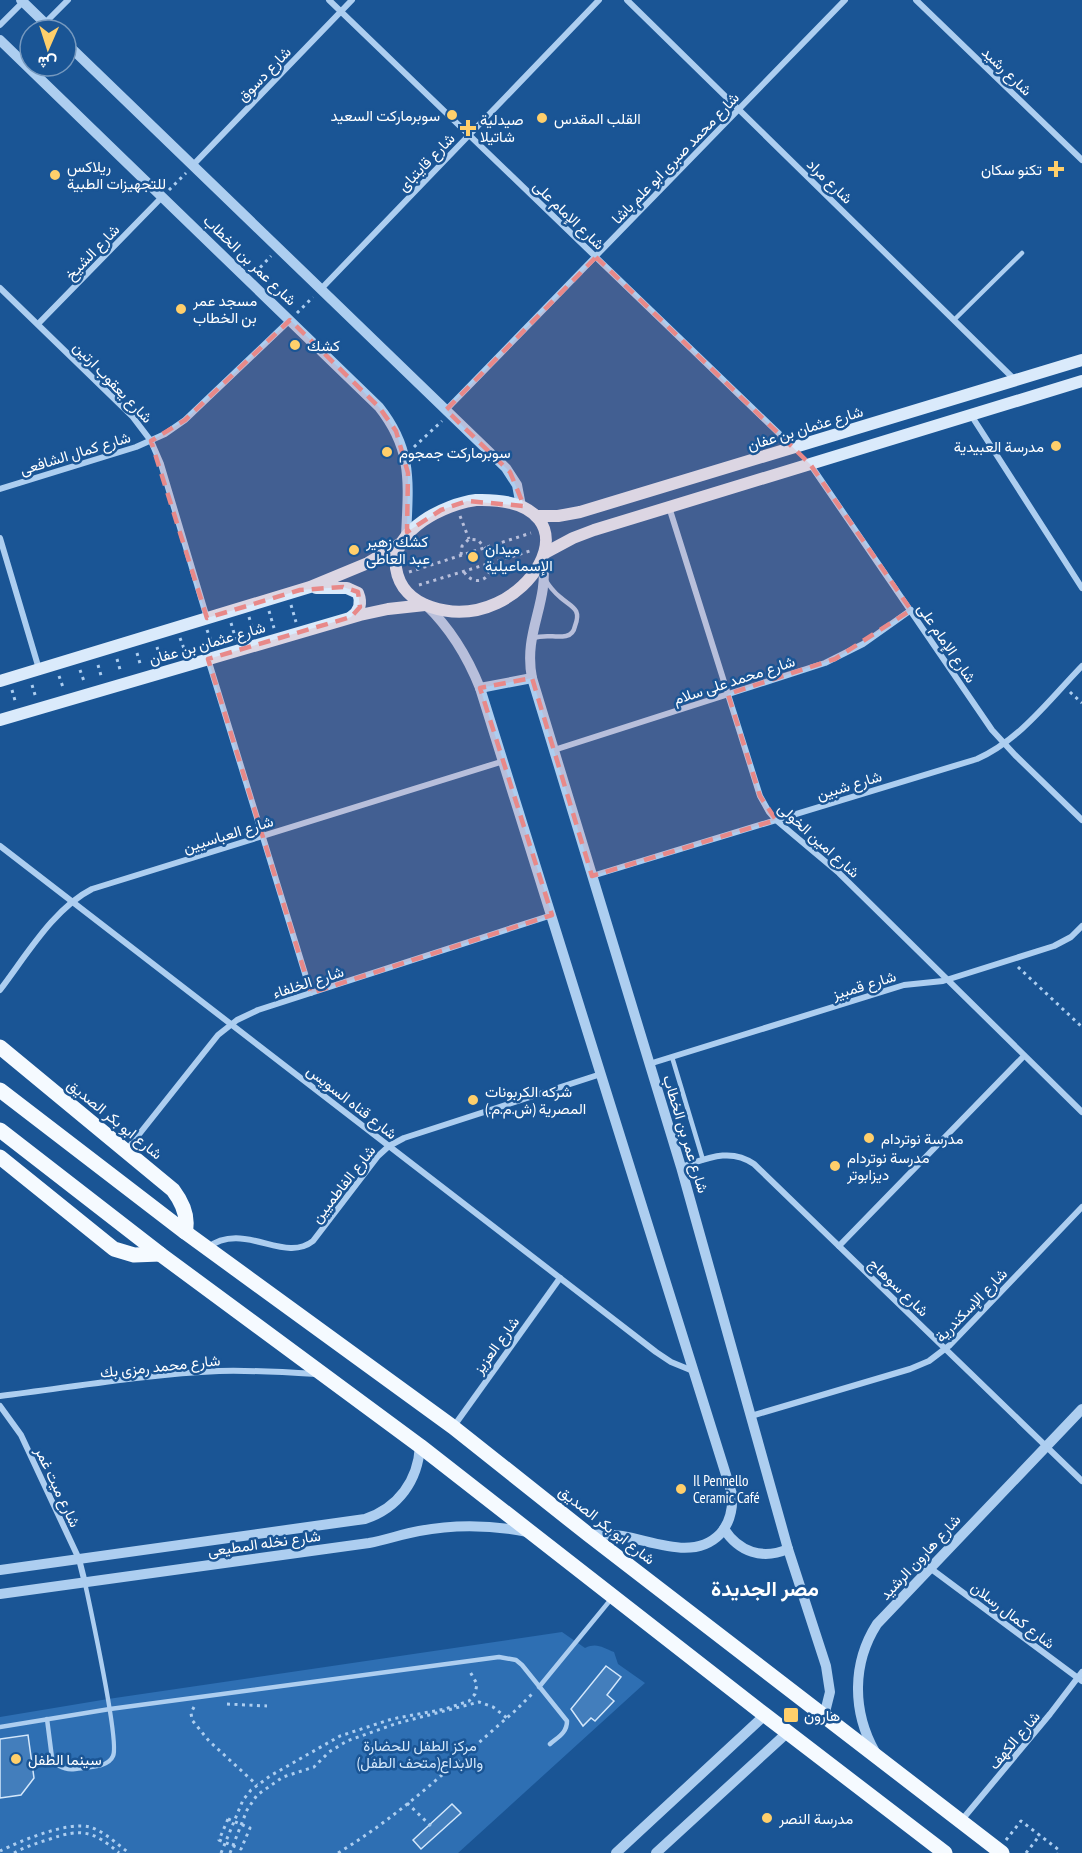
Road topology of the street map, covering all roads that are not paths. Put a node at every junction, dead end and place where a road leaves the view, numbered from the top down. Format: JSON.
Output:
{"nodes":[{"id":1,"x":68,"y":0,"type":"edge"},
{"id":2,"x":329,"y":0,"type":"edge"},
{"id":3,"x":352,"y":0,"type":"edge"},
{"id":4,"x":600,"y":0,"type":"edge"},
{"id":5,"x":627,"y":0,"type":"edge"},
{"id":6,"x":845,"y":0,"type":"edge"},
{"id":7,"x":916,"y":0,"type":"edge"},
{"id":8,"x":22,"y":1,"type":"edge"},
{"id":9,"x":341,"y":12,"type":"junction"},
{"id":10,"x":39,"y":18,"type":"edge"},
{"id":11,"x":55,"y":18,"type":"edge"},
{"id":12,"x":0,"y":26,"type":"edge"},
{"id":13,"x":0,"y":40,"type":"edge"},
{"id":14,"x":78,"y":55,"type":"edge"},
{"id":15,"x":739,"y":110,"type":"junction"},
{"id":16,"x":469,"y":135,"type":"junction"},
{"id":17,"x":1082,"y":160,"type":"edge"},
{"id":18,"x":193,"y":165,"type":"junction"},
{"id":19,"x":162,"y":197,"type":"junction"},
{"id":20,"x":1022,"y":254,"type":"dead end"},
{"id":21,"x":596,"y":258,"type":"junction"},
{"id":22,"x":0,"y":288,"type":"edge"},
{"id":23,"x":321,"y":289,"type":"junction"},
{"id":24,"x":290,"y":320,"type":"junction"},
{"id":25,"x":954,"y":320,"type":"junction"},
{"id":26,"x":38,"y":324,"type":"junction"},
{"id":27,"x":1082,"y":360,"type":"edge"},
{"id":28,"x":1015,"y":380,"type":"junction"},
{"id":29,"x":1082,"y":381,"type":"edge"},
{"id":30,"x":448,"y":412,"type":"junction"},
{"id":31,"x":971,"y":415,"type":"junction"},
{"id":32,"x":151,"y":441,"type":"junction"},
{"id":33,"x":793,"y":447,"type":"junction"},
{"id":34,"x":810,"y":464,"type":"junction"},
{"id":35,"x":0,"y":489,"type":"edge"},
{"id":36,"x":521,"y":506,"type":"junction"},
{"id":37,"x":669,"y":507,"type":"junction"},
{"id":38,"x":536,"y":516,"type":"junction"},
{"id":39,"x":0,"y":538,"type":"edge"},
{"id":40,"x":405,"y":540,"type":"junction"},
{"id":41,"x":545,"y":553,"type":"junction"},
{"id":42,"x":544,"y":577,"type":"junction"},
{"id":43,"x":1082,"y":588,"type":"edge"},
{"id":44,"x":300,"y":590,"type":"junction"},
{"id":45,"x":425,"y":605,"type":"junction"},
{"id":46,"x":910,"y":610,"type":"junction"},
{"id":47,"x":351,"y":617,"type":"junction"},
{"id":48,"x":205,"y":618,"type":"junction"},
{"id":49,"x":531,"y":638,"type":"junction"},
{"id":50,"x":212,"y":658,"type":"junction"},
{"id":51,"x":1082,"y":666,"type":"edge"},
{"id":52,"x":33,"y":671,"type":"junction"},
{"id":53,"x":532,"y":678,"type":"junction"},
{"id":54,"x":4,"y":680,"type":"edge"},
{"id":55,"x":480,"y":688,"type":"junction"},
{"id":56,"x":728,"y":694,"type":"junction"},
{"id":57,"x":0,"y":720,"type":"edge"},
{"id":58,"x":1004,"y":744,"type":"junction"},
{"id":59,"x":554,"y":750,"type":"junction"},
{"id":60,"x":504,"y":761,"type":"junction"},
{"id":61,"x":776,"y":820,"type":"junction"},
{"id":62,"x":1082,"y":820,"type":"edge"},
{"id":63,"x":262,"y":836,"type":"junction"},
{"id":64,"x":0,"y":846,"type":"edge"},
{"id":65,"x":592,"y":876,"type":"junction"},
{"id":66,"x":72,"y":901,"type":"junction"},
{"id":67,"x":552,"y":915,"type":"junction"},
{"id":68,"x":1082,"y":926,"type":"edge"},
{"id":69,"x":947,"y":979,"type":"junction"},
{"id":70,"x":0,"y":990,"type":"edge"},
{"id":71,"x":311,"y":993,"type":"junction"},
{"id":72,"x":231,"y":1024,"type":"junction"},
{"id":73,"x":0,"y":1047,"type":"edge"},
{"id":74,"x":1024,"y":1056,"type":"junction"},
{"id":75,"x":672,"y":1057,"type":"junction"},
{"id":76,"x":649,"y":1064,"type":"junction"},
{"id":77,"x":601,"y":1074,"type":"junction"},
{"id":78,"x":0,"y":1090,"type":"edge"},
{"id":79,"x":1082,"y":1112,"type":"edge"},
{"id":80,"x":0,"y":1130,"type":"edge"},
{"id":81,"x":389,"y":1146,"type":"junction"},
{"id":82,"x":125,"y":1152,"type":"junction"},
{"id":83,"x":0,"y":1157,"type":"edge"},
{"id":84,"x":703,"y":1160,"type":"junction"},
{"id":85,"x":681,"y":1167,"type":"junction"},
{"id":86,"x":1082,"y":1207,"type":"edge"},
{"id":87,"x":185,"y":1232,"type":"junction"},
{"id":88,"x":839,"y":1246,"type":"junction"},
{"id":89,"x":207,"y":1248,"type":"junction"},
{"id":90,"x":160,"y":1254,"type":"junction"},
{"id":91,"x":560,"y":1278,"type":"junction"},
{"id":92,"x":945,"y":1349,"type":"junction"},
{"id":93,"x":693,"y":1371,"type":"junction"},
{"id":94,"x":322,"y":1374,"type":"junction"},
{"id":95,"x":0,"y":1396,"type":"edge"},
{"id":96,"x":0,"y":1406,"type":"edge"},
{"id":97,"x":1082,"y":1409,"type":"edge"},
{"id":98,"x":751,"y":1416,"type":"junction"},
{"id":99,"x":453,"y":1427,"type":"junction"},
{"id":100,"x":420,"y":1446,"type":"junction"},
{"id":101,"x":1046,"y":1446,"type":"junction"},
{"id":102,"x":1082,"y":1481,"type":"edge"},
{"id":103,"x":724,"y":1529,"type":"junction"},
{"id":104,"x":532,"y":1533,"type":"junction"},
{"id":105,"x":589,"y":1535,"type":"junction"},
{"id":106,"x":788,"y":1549,"type":"junction"},
{"id":107,"x":79,"y":1559,"type":"junction"},
{"id":108,"x":930,"y":1568,"type":"junction"},
{"id":109,"x":0,"y":1570,"type":"edge"},
{"id":110,"x":85,"y":1583,"type":"junction"},
{"id":111,"x":0,"y":1594,"type":"edge"},
{"id":112,"x":614,"y":1596,"type":"junction"},
{"id":113,"x":1080,"y":1676,"type":"edge"},
{"id":114,"x":539,"y":1687,"type":"junction"},
{"id":115,"x":110,"y":1709,"type":"junction"},
{"id":116,"x":765,"y":1715,"type":"junction"},
{"id":117,"x":824,"y":1716,"type":"junction"},
{"id":118,"x":47,"y":1719,"type":"junction"},
{"id":119,"x":0,"y":1727,"type":"edge"},
{"id":120,"x":788,"y":1732,"type":"junction"},
{"id":121,"x":550,"y":1744,"type":"dead end"},
{"id":122,"x":878,"y":1758,"type":"junction"},
{"id":123,"x":961,"y":1822,"type":"junction"},
{"id":124,"x":1000,"y":1851,"type":"edge"},
{"id":125,"x":616,"y":1853,"type":"edge"},
{"id":126,"x":656,"y":1853,"type":"edge"},
{"id":127,"x":945,"y":1853,"type":"edge"}],
"edges":[{"from":1,"to":11,"type":"street"},
{"from":2,"to":9,"type":"street","name":"شارع الإمام على"},
{"from":3,"to":9,"type":"street","name":"شارع دسوق"},
{"from":4,"to":16,"type":"street","name":"شارع قايتباى"},
{"from":5,"to":15,"type":"street","name":"شارع مراد"},
{"from":6,"to":15,"type":"street","name":"شارع محمد صبرى ابو علم باشا"},
{"from":7,"to":17,"type":"street","name":"شارع رشيد"},
{"from":8,"to":10,"type":"street"},
{"from":8,"to":12,"type":"street"},
{"from":9,"to":16,"type":"street","name":"شارع الإمام على"},
{"from":9,"to":18,"type":"street","name":"شارع دسوق"},
{"from":13,"to":19,"type":"street","name":"شارع عمر بن الخطاب"},
{"from":14,"to":18,"type":"street","name":"شارع عمر بن الخطاب"},
{"from":15,"to":21,"type":"street","name":"شارع محمد صبرى ابو علم باشا"},
{"from":15,"to":25,"type":"street","name":"شارع مراد"},
{"from":16,"to":21,"type":"street","name":"شارع الإمام على"},
{"from":16,"to":23,"type":"street","name":"شارع قايتباى"},
{"from":18,"to":23,"type":"street","name":"شارع عمر بن الخطاب"},
{"from":19,"to":24,"type":"street","name":"شارع عمر بن الخطاب"},
{"from":19,"to":26,"type":"street","name":"شارع الشيخ"},
{"from":20,"to":25,"type":"lane"},
{"from":21,"to":30,"type":"street","name":"شارع محمد صبرى ابو علم باشا"},
{"from":21,"to":33,"type":"street","name":"شارع الإمام على"},
{"from":22,"to":26,"type":"street","name":"شارع يعقوب ارتين"},
{"from":23,"to":30,"type":"street","name":"شارع عمر بن الخطاب"},
{"from":24,"to":32,"type":"street","name":"شارع كمال الشافعى"},
{"from":24,"to":40,"type":"street","name":"شارع عمر بن الخطاب"},
{"from":25,"to":28,"type":"street","name":"شارع مراد"},
{"from":26,"to":32,"type":"street","name":"شارع يعقوب ارتين"},
{"from":27,"to":28,"type":"main road","name":"شارع عثمان بن عفان"},
{"from":28,"to":33,"type":"main road","name":"شارع عثمان بن عفان"},
{"from":29,"to":31,"type":"main road"},
{"from":30,"to":36,"type":"street","name":"شارع عمر بن الخطاب"},
{"from":31,"to":34,"type":"main road"},
{"from":31,"to":43,"type":"street"},
{"from":32,"to":35,"type":"street","name":"شارع كمال الشافعى"},
{"from":32,"to":48,"type":"street","name":"شارع يعقوب ارتين"},
{"from":33,"to":38,"type":"main road","name":"شارع عثمان بن عفان"},
{"from":34,"to":37,"type":"main road"},
{"from":34,"to":46,"type":"street","name":"شارع الإمام على"},
{"from":36,"to":38,"type":"main road"},
{"from":36,"to":40,"type":"main road","name":"شارع عثمان بن عفان"},
{"from":37,"to":41,"type":"main road"},
{"from":37,"to":56,"type":"street","name":"شارع امين الخولى"},
{"from":38,"to":41,"type":"main road"},
{"from":39,"to":52,"type":"street"},
{"from":40,"to":44,"type":"main road","name":"شارع عثمان بن عفان"},
{"from":40,"to":45,"type":"main road"},
{"from":41,"to":42,"type":"street","name":"شارع عمر بن الخطاب"},
{"from":41,"to":45,"type":"main road"},
{"from":42,"to":49,"type":"street","name":"شارع عمر بن الخطاب"},
{"from":42,"to":49,"type":"lane"},
{"from":44,"to":47,"type":"main road"},
{"from":44,"to":48,"type":"main road","name":"شارع عثمان بن عفان"},
{"from":45,"to":47,"type":"main road","name":"شارع عثمان بن عفان"},
{"from":45,"to":55,"type":"street"},
{"from":46,"to":56,"type":"street","name":"شارع محمد على سلام"},
{"from":46,"to":58,"type":"street","name":"شارع الإمام على"},
{"from":47,"to":50,"type":"main road","name":"شارع عثمان بن عفان"},
{"from":48,"to":52,"type":"main road","name":"شارع عثمان بن عفان"},
{"from":49,"to":53,"type":"street","name":"شارع عمر بن الخطاب"},
{"from":50,"to":57,"type":"main road","name":"شارع عثمان بن عفان"},
{"from":50,"to":63,"type":"street"},
{"from":51,"to":58,"type":"street","name":"شارع شبين"},
{"from":52,"to":54,"type":"main road","name":"شارع عثمان بن عفان"},
{"from":53,"to":55,"type":"street"},
{"from":53,"to":59,"type":"street","name":"شارع عمر بن الخطاب"},
{"from":55,"to":60,"type":"street"},
{"from":56,"to":59,"type":"street","name":"شارع محمد على سلام"},
{"from":56,"to":61,"type":"street","name":"شارع امين الخولى"},
{"from":58,"to":61,"type":"street","name":"شارع شبين"},
{"from":58,"to":62,"type":"street","name":"شارع الإمام على"},
{"from":59,"to":65,"type":"street","name":"شارع عمر بن الخطاب"},
{"from":60,"to":63,"type":"street","name":"شارع العباسيين"},
{"from":60,"to":67,"type":"street"},
{"from":61,"to":65,"type":"street","name":"شارع شبين"},
{"from":61,"to":69,"type":"street","name":"شارع امين الخولى"},
{"from":63,"to":66,"type":"street","name":"شارع العباسيين"},
{"from":63,"to":71,"type":"street"},
{"from":64,"to":66,"type":"street","name":"شارع قناه السويس"},
{"from":65,"to":76,"type":"street","name":"شارع عمر بن الخطاب"},
{"from":66,"to":70,"type":"street","name":"شارع العباسيين"},
{"from":66,"to":72,"type":"street","name":"شارع قناه السويس"},
{"from":67,"to":71,"type":"street","name":"شارع الخلفاء"},
{"from":67,"to":77,"type":"street"},
{"from":68,"to":69,"type":"street","name":"شارع قمبيز"},
{"from":69,"to":74,"type":"street","name":"شارع امين الخولى"},
{"from":69,"to":75,"type":"street","name":"شارع قمبيز"},
{"from":71,"to":72,"type":"street","name":"شارع الخلفاء"},
{"from":72,"to":81,"type":"street","name":"شارع قناه السويس"},
{"from":72,"to":82,"type":"street","name":"شارع الخلفاء"},
{"from":73,"to":82,"type":"main road","name":"شارع ابو بكر الصديق"},
{"from":74,"to":79,"type":"street","name":"شارع امين الخولى"},
{"from":74,"to":88,"type":"street"},
{"from":75,"to":76,"type":"street","name":"شارع قمبيز"},
{"from":75,"to":84,"type":"lane"},
{"from":76,"to":85,"type":"street","name":"شارع عمر بن الخطاب"},
{"from":77,"to":81,"type":"street","name":"شارع الفاطميين"},
{"from":77,"to":93,"type":"street"},
{"from":78,"to":87,"type":"main road","name":"شارع ابو بكر الصديق"},
{"from":80,"to":90,"type":"main road"},
{"from":81,"to":89,"type":"street","name":"شارع الفاطميين"},
{"from":81,"to":91,"type":"street","name":"شارع قناه السويس"},
{"from":82,"to":87,"type":"main road","name":"شارع ابو بكر الصديق"},
{"from":83,"to":90,"type":"main road"},
{"from":84,"to":85,"type":"street","name":"شارع سوهاج"},
{"from":84,"to":88,"type":"street","name":"شارع سوهاج"},
{"from":85,"to":98,"type":"street","name":"شارع عمر بن الخطاب"},
{"from":86,"to":92,"type":"street","name":"شارع الإسكندرية"},
{"from":87,"to":89,"type":"main road","name":"شارع ابو بكر الصديق"},
{"from":88,"to":92,"type":"street","name":"شارع سوهاج"},
{"from":89,"to":99,"type":"main road","name":"شارع ابو بكر الصديق"},
{"from":90,"to":94,"type":"main road"},
{"from":91,"to":93,"type":"street","name":"شارع قناه السويس"},
{"from":91,"to":99,"type":"street","name":"شارع العزيز"},
{"from":92,"to":98,"type":"street","name":"شارع الإسكندرية"},
{"from":92,"to":101,"type":"street","name":"شارع سوهاج"},
{"from":93,"to":103,"type":"street"},
{"from":94,"to":95,"type":"street","name":"شارع محمد رمزى بك"},
{"from":94,"to":100,"type":"main road"},
{"from":96,"to":107,"type":"street","name":"شارع ميت غمر"},
{"from":97,"to":101,"type":"street","name":"شارع هارون الرشيد"},
{"from":98,"to":106,"type":"street","name":"شارع عمر بن الخطاب"},
{"from":99,"to":105,"type":"main road","name":"شارع ابو بكر الصديق"},
{"from":100,"to":104,"type":"main road"},
{"from":100,"to":107,"type":"street","name":"شارع نخله المطيعى"},
{"from":101,"to":102,"type":"street","name":"شارع سوهاج"},
{"from":101,"to":108,"type":"street","name":"شارع هارون الرشيد"},
{"from":103,"to":105,"type":"street"},
{"from":103,"to":106,"type":"street"},
{"from":104,"to":110,"type":"street","name":"شارع نخله المطيعى"},
{"from":104,"to":112,"type":"main road"},
{"from":105,"to":117,"type":"main road","name":"شارع ابو بكر الصديق"},
{"from":106,"to":117,"type":"street","name":"شارع عمر بن الخطاب"},
{"from":107,"to":109,"type":"street","name":"شارع نخله المطيعى"},
{"from":107,"to":110,"type":"street","name":"شارع ميت غمر"},
{"from":108,"to":113,"type":"street","name":"شارع كمال رسلان"},
{"from":108,"to":122,"type":"street","name":"شارع هارون الرشيد"},
{"from":110,"to":111,"type":"street","name":"شارع نخله المطيعى"},
{"from":110,"to":115,"type":"lane"},
{"from":112,"to":114,"type":"lane"},
{"from":112,"to":116,"type":"main road"},
{"from":113,"to":123,"type":"street","name":"شارع الكهف"},
{"from":114,"to":115,"type":"lane"},
{"from":114,"to":121,"type":"lane"},
{"from":115,"to":118,"type":"lane"},
{"from":115,"to":118,"type":"lane"},
{"from":116,"to":120,"type":"main road"},
{"from":116,"to":125,"type":"street"},
{"from":117,"to":122,"type":"main road","name":"شارع ابو بكر الصديق"},
{"from":118,"to":119,"type":"lane"},
{"from":120,"to":126,"type":"street"},
{"from":120,"to":127,"type":"main road"},
{"from":122,"to":123,"type":"main road","name":"شارع ابو بكر الصديق"},
{"from":123,"to":124,"type":"main road","name":"شارع ابو بكر الصديق"}]}
